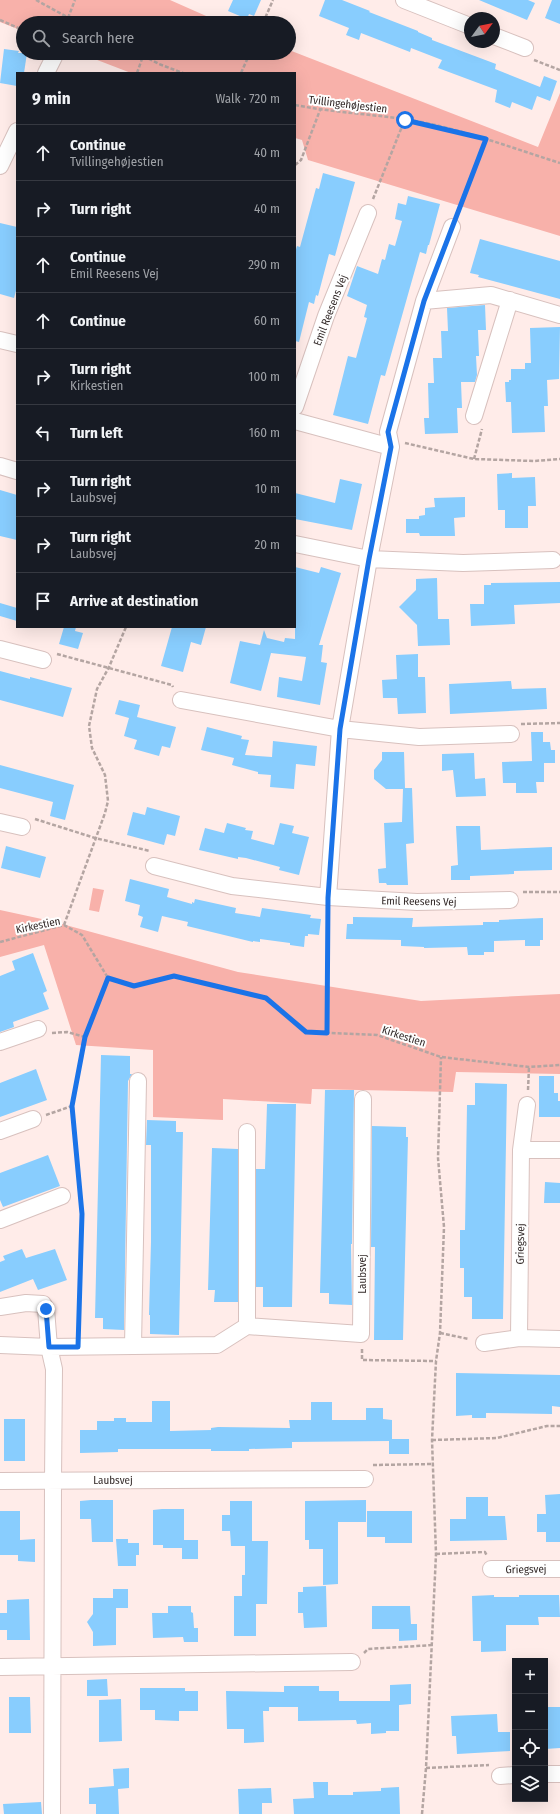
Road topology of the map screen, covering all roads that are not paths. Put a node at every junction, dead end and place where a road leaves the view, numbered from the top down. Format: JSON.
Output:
{"nodes":[{"id":1,"x":404,"y":0,"type":"edge"},
{"id":2,"x":464,"y":24,"type":"edge"},
{"id":3,"x":500,"y":38,"type":"edge"},
{"id":4,"x":525,"y":48,"type":"road end"},
{"id":5,"x":52,"y":60,"type":"edge"},
{"id":6,"x":46,"y":72,"type":"edge"},
{"id":7,"x":16,"y":133,"type":"edge"},
{"id":8,"x":0,"y":166,"type":"edge"},
{"id":9,"x":368,"y":213,"type":"road end"},
{"id":10,"x":452,"y":227,"type":"road end"},
{"id":11,"x":510,"y":300,"type":"junction"},
{"id":12,"x":424,"y":301,"type":"junction"},
{"id":13,"x":560,"y":315,"type":"edge"},
{"id":14,"x":0,"y":340,"type":"edge"},
{"id":15,"x":16,"y":344,"type":"edge"},
{"id":16,"x":296,"y":404,"type":"edge"},
{"id":17,"x":474,"y":416,"type":"road end"},
{"id":18,"x":296,"y":421,"type":"edge"},
{"id":19,"x":391,"y":447,"type":"junction"},
{"id":20,"x":0,"y":466,"type":"edge"},
{"id":21,"x":16,"y":471,"type":"edge"},
{"id":22,"x":296,"y":544,"type":"edge"},
{"id":23,"x":369,"y":559,"type":"junction"},
{"id":24,"x":553,"y":560,"type":"dead end"},
{"id":25,"x":0,"y":649,"type":"edge"},
{"id":26,"x":43,"y":660,"type":"road end"},
{"id":27,"x":181,"y":700,"type":"road end"},
{"id":28,"x":340,"y":729,"type":"junction"},
{"id":29,"x":511,"y":734,"type":"road end"},
{"id":30,"x":0,"y":822,"type":"edge"},
{"id":31,"x":22,"y":827,"type":"road end"},
{"id":32,"x":154,"y":866,"type":"road end"},
{"id":33,"x":328,"y":898,"type":"junction"},
{"id":34,"x":510,"y":900,"type":"road end"},
{"id":35,"x":38,"y":1029,"type":"road end"},
{"id":36,"x":0,"y":1042,"type":"edge"},
{"id":37,"x":138,"y":1081,"type":"dead end"},
{"id":38,"x":363,"y":1099,"type":"dead end"},
{"id":39,"x":527,"y":1105,"type":"road end"},
{"id":40,"x":33,"y":1119,"type":"road end"},
{"id":41,"x":0,"y":1131,"type":"edge"},
{"id":42,"x":247,"y":1132,"type":"dead end"},
{"id":43,"x":521,"y":1150,"type":"junction"},
{"id":44,"x":560,"y":1150,"type":"edge"},
{"id":45,"x":62,"y":1196,"type":"dead end"},
{"id":46,"x":0,"y":1220,"type":"edge"},
{"id":47,"x":0,"y":1307,"type":"edge"},
{"id":48,"x":247,"y":1326,"type":"junction"},
{"id":49,"x":519,"y":1338,"type":"junction"},
{"id":50,"x":560,"y":1339,"type":"edge"},
{"id":51,"x":484,"y":1342,"type":"road end"},
{"id":52,"x":0,"y":1345,"type":"edge"},
{"id":53,"x":133,"y":1346,"type":"junction"},
{"id":54,"x":49,"y":1347,"type":"junction"},
{"id":55,"x":364,"y":1479,"type":"road end"},
{"id":56,"x":52,"y":1480,"type":"junction"},
{"id":57,"x":0,"y":1481,"type":"edge"},
{"id":58,"x":491,"y":1569,"type":"road end"},
{"id":59,"x":560,"y":1569,"type":"edge"},
{"id":60,"x":352,"y":1662,"type":"road end"},
{"id":61,"x":52,"y":1665,"type":"junction"},
{"id":62,"x":0,"y":1667,"type":"edge"},
{"id":63,"x":548,"y":1774,"type":"edge"},
{"id":64,"x":560,"y":1774,"type":"edge"},
{"id":65,"x":52,"y":1814,"type":"edge"}],
"edges":[{"from":1,"to":2,"type":"street"},
{"from":3,"to":4,"type":"street"},
{"from":5,"to":6,"type":"street"},
{"from":7,"to":8,"type":"street"},
{"from":9,"to":16,"type":"street","name":"Emil Reesens Vej"},
{"from":10,"to":12,"type":"street"},
{"from":11,"to":12,"type":"street"},
{"from":11,"to":13,"type":"street"},
{"from":11,"to":17,"type":"street"},
{"from":12,"to":19,"type":"street"},
{"from":14,"to":15,"type":"street"},
{"from":18,"to":19,"type":"street"},
{"from":19,"to":23,"type":"street"},
{"from":20,"to":21,"type":"street"},
{"from":22,"to":23,"type":"street"},
{"from":23,"to":24,"type":"street"},
{"from":23,"to":28,"type":"street"},
{"from":25,"to":26,"type":"street"},
{"from":27,"to":28,"type":"street"},
{"from":28,"to":29,"type":"street"},
{"from":28,"to":33,"type":"street"},
{"from":30,"to":31,"type":"street"},
{"from":32,"to":33,"type":"street","name":"Emil Reesens Vej"},
{"from":33,"to":34,"type":"street","name":"Emil Reesens Vej"},
{"from":35,"to":36,"type":"street"},
{"from":37,"to":53,"type":"street"},
{"from":38,"to":48,"type":"street","name":"Laubsvej"},
{"from":39,"to":43,"type":"street","name":"Griegsvej"},
{"from":40,"to":41,"type":"street"},
{"from":42,"to":48,"type":"street"},
{"from":43,"to":44,"type":"street"},
{"from":43,"to":49,"type":"street","name":"Griegsvej"},
{"from":45,"to":46,"type":"street"},
{"from":47,"to":54,"type":"street"},
{"from":48,"to":53,"type":"street"},
{"from":49,"to":50,"type":"street"},
{"from":49,"to":51,"type":"street"},
{"from":52,"to":54,"type":"street"},
{"from":53,"to":54,"type":"street"},
{"from":54,"to":56,"type":"street"},
{"from":55,"to":56,"type":"street","name":"Laubsvej"},
{"from":56,"to":57,"type":"street","name":"Laubsvej"},
{"from":56,"to":61,"type":"street"},
{"from":58,"to":59,"type":"street","name":"Griegsvej"},
{"from":60,"to":61,"type":"street"},
{"from":61,"to":62,"type":"street"},
{"from":61,"to":65,"type":"street"},
{"from":63,"to":64,"type":"street"}]}
